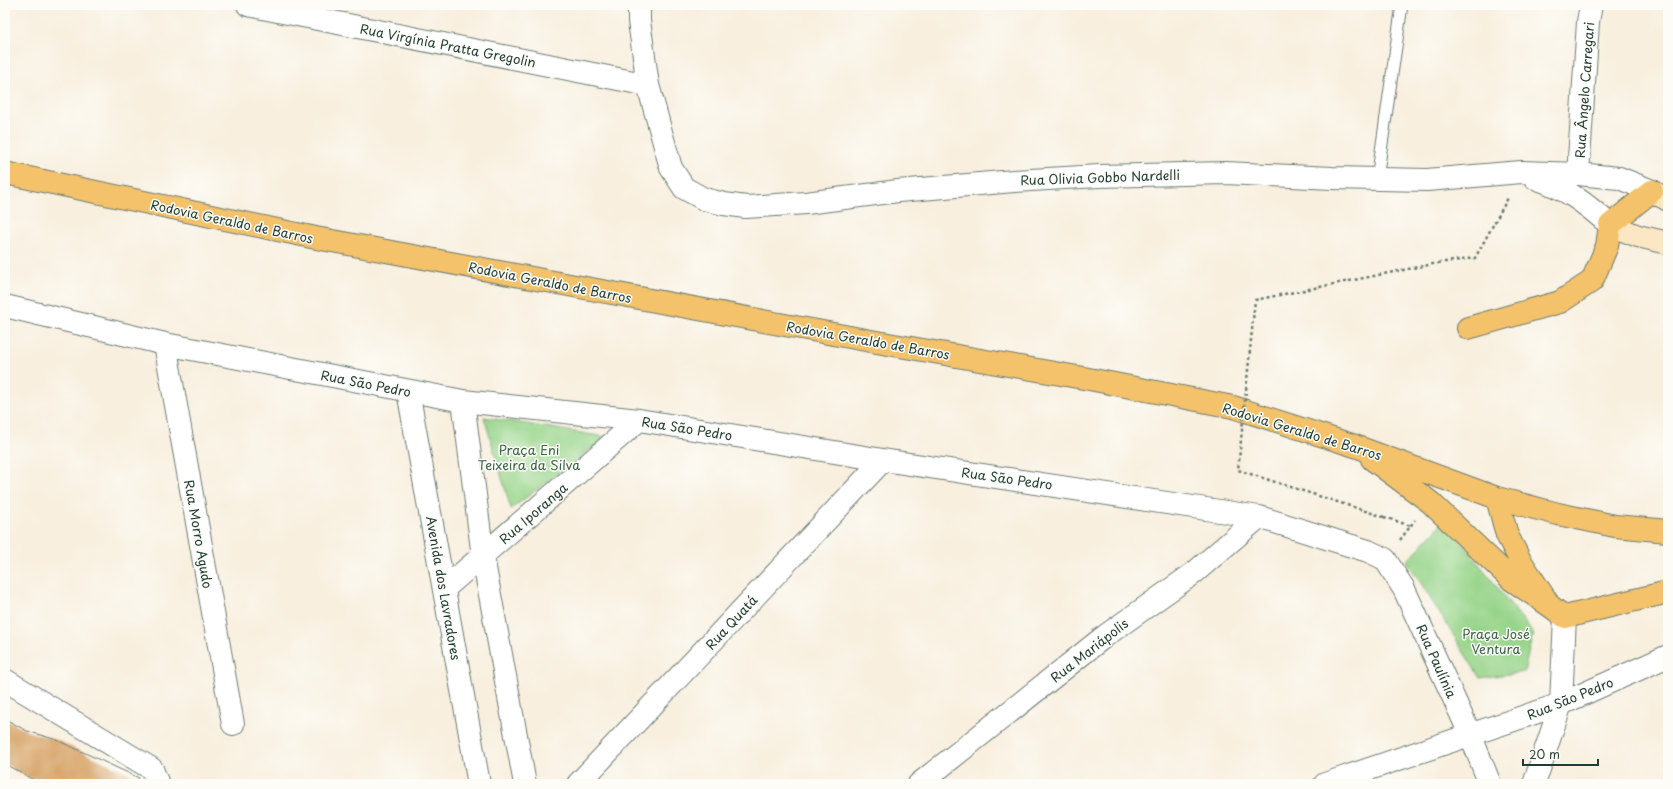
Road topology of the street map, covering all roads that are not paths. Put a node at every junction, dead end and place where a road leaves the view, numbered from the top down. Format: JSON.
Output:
{"nodes":[{"id":1,"x":248,"y":5,"type":"edge"},
{"id":2,"x":638,"y":5,"type":"edge"},
{"id":3,"x":1402,"y":5,"type":"edge"},
{"id":4,"x":1591,"y":5,"type":"edge"},
{"id":5,"x":648,"y":85,"type":"junction"},
{"id":6,"x":5,"y":161,"type":"edge"},
{"id":7,"x":1521,"y":172,"type":"junction"},
{"id":8,"x":5,"y":173,"type":"edge"},
{"id":9,"x":1578,"y":174,"type":"junction"},
{"id":10,"x":1377,"y":179,"type":"junction"},
{"id":11,"x":59,"y":185,"type":"junction"},
{"id":12,"x":1660,"y":195,"type":"edge"},
{"id":13,"x":1610,"y":225,"type":"junction"},
{"id":14,"x":1668,"y":243,"type":"edge"},
{"id":15,"x":5,"y":306,"type":"edge"},
{"id":16,"x":1468,"y":328,"type":"dead end"},
{"id":17,"x":165,"y":344,"type":"junction"},
{"id":18,"x":408,"y":391,"type":"junction"},
{"id":19,"x":463,"y":401,"type":"junction"},
{"id":20,"x":639,"y":420,"type":"junction"},
{"id":21,"x":1355,"y":446,"type":"junction"},
{"id":22,"x":883,"y":460,"type":"junction"},
{"id":23,"x":1497,"y":498,"type":"junction"},
{"id":24,"x":1259,"y":517,"type":"junction"},
{"id":25,"x":1668,"y":531,"type":"edge"},
{"id":26,"x":1368,"y":551,"type":"joint"},
{"id":27,"x":483,"y":557,"type":"junction"},
{"id":28,"x":444,"y":589,"type":"junction"},
{"id":29,"x":1668,"y":592,"type":"edge"},
{"id":30,"x":1558,"y":611,"type":"junction"},
{"id":31,"x":1668,"y":656,"type":"edge"},
{"id":32,"x":5,"y":680,"type":"edge"},
{"id":33,"x":1561,"y":704,"type":"junction"},
{"id":34,"x":233,"y":724,"type":"dead end"},
{"id":35,"x":1470,"y":734,"type":"junction"},
{"id":36,"x":158,"y":784,"type":"edge"},
{"id":37,"x":479,"y":784,"type":"edge"},
{"id":38,"x":525,"y":784,"type":"edge"},
{"id":39,"x":578,"y":784,"type":"edge"},
{"id":40,"x":919,"y":784,"type":"edge"},
{"id":41,"x":1325,"y":784,"type":"edge"},
{"id":42,"x":1490,"y":784,"type":"edge"},
{"id":43,"x":1534,"y":784,"type":"edge"}],
"edges":[{"from":1,"to":5,"type":"street","name":"Rua Virgínia Pratta Gregolin"},
{"from":2,"to":5,"type":"street"},
{"from":3,"to":10,"type":"lane"},
{"from":4,"to":9,"type":"street","name":"Rua Ângelo Carregari"},
{"from":5,"to":10,"type":"street","name":"Rua Olivia Gobbo Nardelli"},
{"from":6,"to":11,"type":"highway","name":"Rodovia Geraldo de Barros"},
{"from":7,"to":9,"type":"street","name":"Rua Olivia Gobbo Nardelli"},
{"from":7,"to":10,"type":"street","name":"Rua Olivia Gobbo Nardelli"},
{"from":7,"to":13,"type":"street","name":"Rua Olivia Gobbo Nardelli"},
{"from":8,"to":11,"type":"highway","name":"Rodovia Geraldo de Barros"},
{"from":9,"to":12,"type":"street","name":"Rua Olivia Gobbo Nardelli"},
{"from":11,"to":21,"type":"highway","name":"Rodovia Geraldo de Barros"},
{"from":12,"to":13,"type":"highway"},
{"from":13,"to":14,"type":"street","name":"Rua Olivia Gobbo Nardelli"},
{"from":13,"to":16,"type":"highway"},
{"from":15,"to":17,"type":"street","name":"Rua São Pedro"},
{"from":17,"to":18,"type":"street","name":"Rua São Pedro"},
{"from":17,"to":34,"type":"street","name":"Rua Morro Agudo"},
{"from":18,"to":19,"type":"street","name":"Rua São Pedro"},
{"from":18,"to":28,"type":"street","name":"Avenida dos Lavradores"},
{"from":19,"to":20,"type":"street","name":"Rua São Pedro"},
{"from":19,"to":27,"type":"street"},
{"from":20,"to":22,"type":"street","name":"Rua São Pedro"},
{"from":20,"to":27,"type":"street","name":"Rua Iporanga"},
{"from":21,"to":23,"type":"highway","name":"Rodovia Geraldo de Barros"},
{"from":21,"to":30,"type":"highway"},
{"from":22,"to":24,"type":"street","name":"Rua São Pedro"},
{"from":22,"to":39,"type":"street","name":"Rua Quatá"},
{"from":23,"to":25,"type":"highway","name":"Rodovia Geraldo de Barros"},
{"from":23,"to":30,"type":"highway"},
{"from":24,"to":26,"type":"street","name":"Rua São Pedro"},
{"from":24,"to":40,"type":"street","name":"Rua Mariápolis"},
{"from":26,"to":35,"type":"street","name":"Rua Paulínia"},
{"from":27,"to":28,"type":"street","name":"Rua Iporanga"},
{"from":27,"to":38,"type":"street"},
{"from":28,"to":37,"type":"street","name":"Avenida dos Lavradores"},
{"from":29,"to":30,"type":"highway"},
{"from":30,"to":33,"type":"street"},
{"from":31,"to":33,"type":"street","name":"Rua São Pedro"},
{"from":32,"to":36,"type":"street"},
{"from":33,"to":35,"type":"street","name":"Rua São Pedro"},
{"from":33,"to":43,"type":"street"},
{"from":35,"to":41,"type":"street","name":"Rua São Pedro"},
{"from":35,"to":42,"type":"street","name":"Rua Paulínia"}]}
